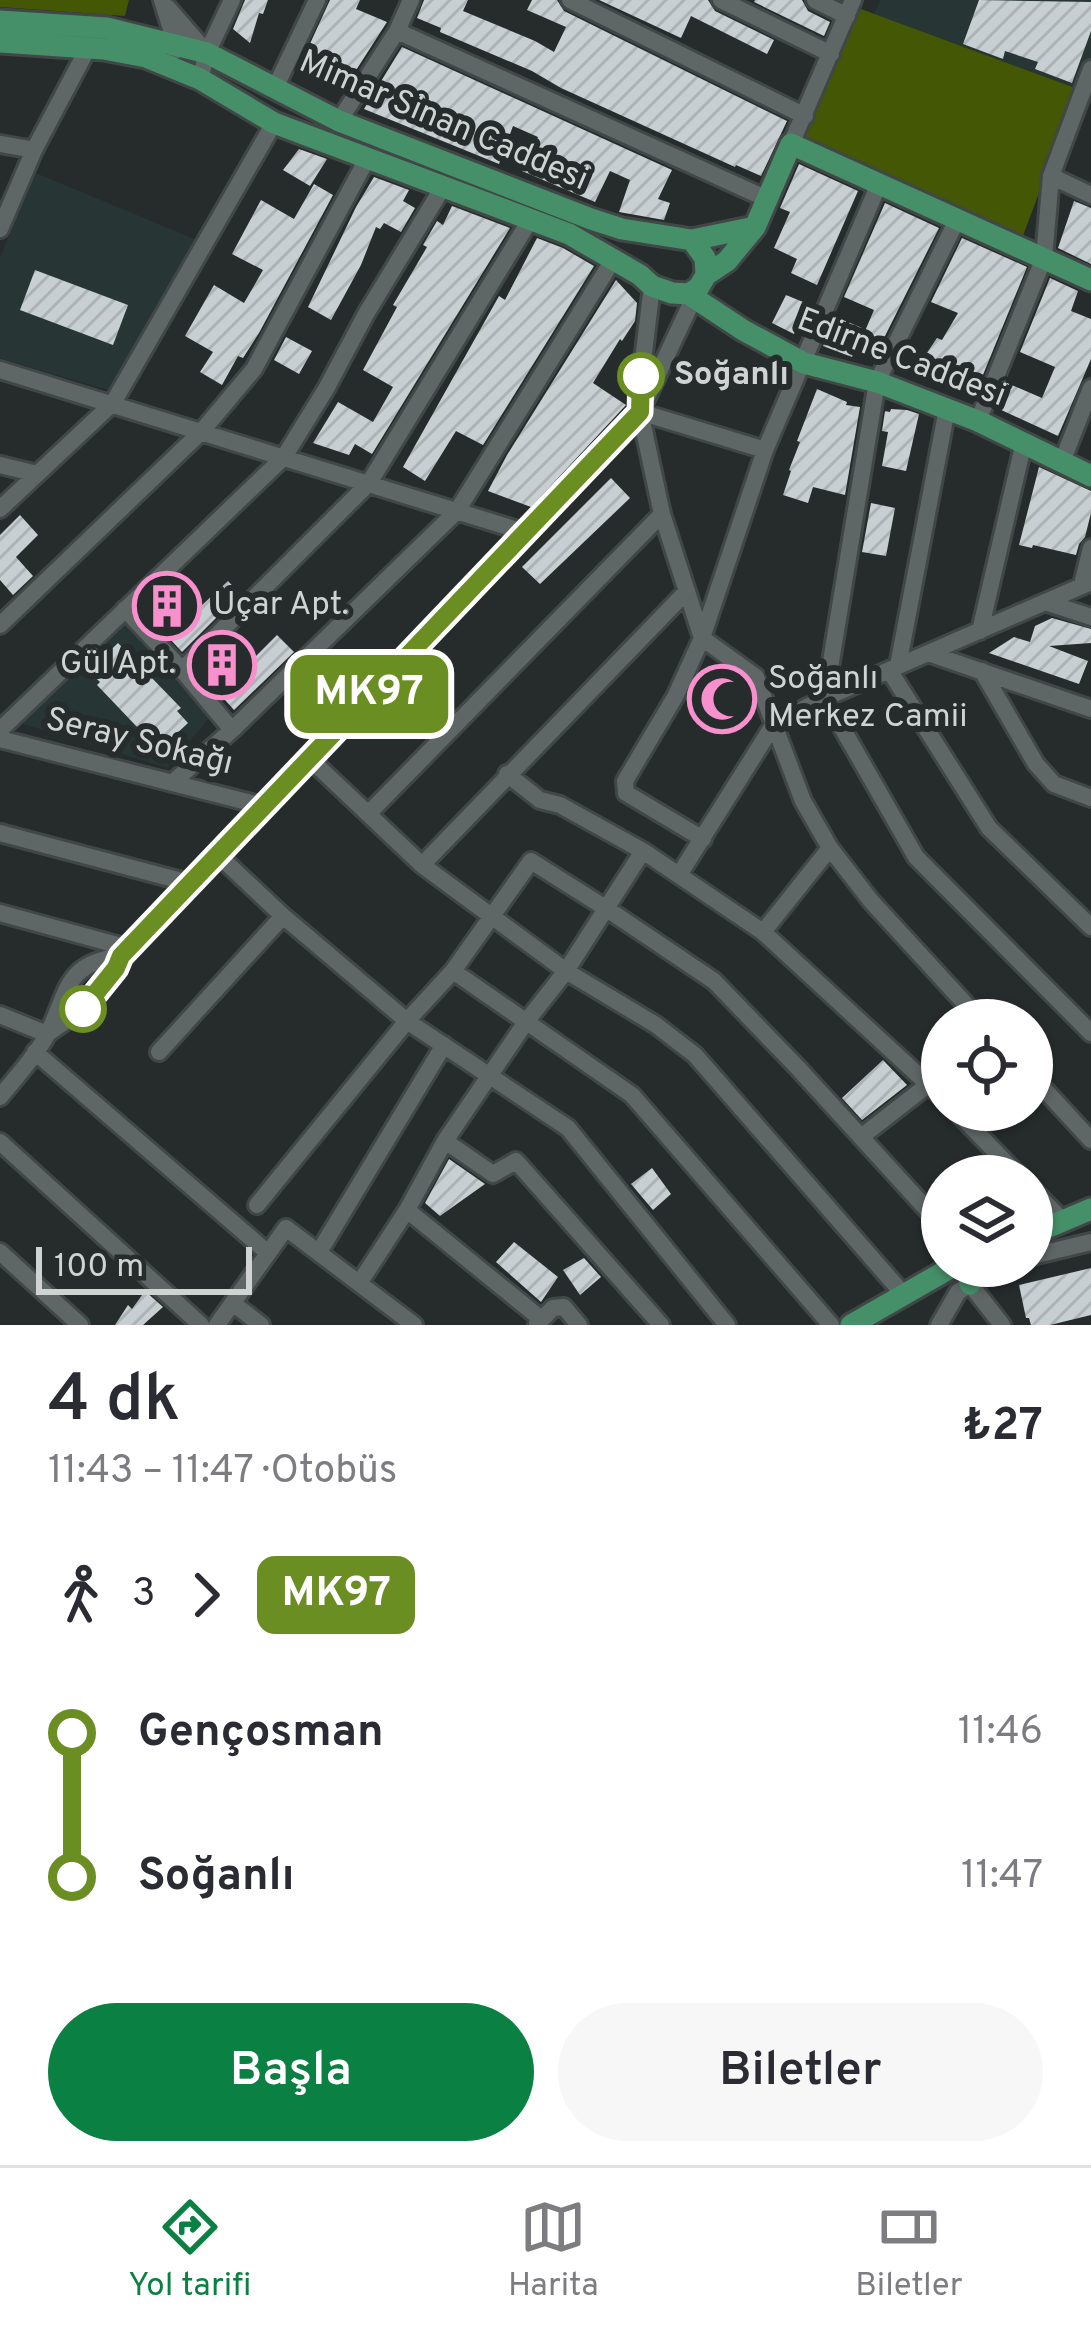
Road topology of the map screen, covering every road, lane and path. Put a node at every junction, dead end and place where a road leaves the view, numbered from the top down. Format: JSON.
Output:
{"nodes":[{"id":1,"x":162,"y":0,"type":"edge"},
{"id":2,"x":232,"y":0,"type":"edge"},
{"id":3,"x":316,"y":0,"type":"edge"},
{"id":4,"x":411,"y":0,"type":"edge"},
{"id":5,"x":570,"y":0,"type":"edge"},
{"id":6,"x":721,"y":0,"type":"edge"},
{"id":7,"x":814,"y":0,"type":"edge"},
{"id":8,"x":850,"y":8,"type":"edge"},
{"id":9,"x":0,"y":21,"type":"edge"},
{"id":10,"x":397,"y":31,"type":"junction"},
{"id":11,"x":0,"y":42,"type":"edge"},
{"id":12,"x":88,"y":48,"type":"junction"},
{"id":13,"x":207,"y":53,"type":"junction"},
{"id":14,"x":831,"y":54,"type":"junction"},
{"id":15,"x":174,"y":57,"type":"junction"},
{"id":16,"x":1091,"y":69,"type":"edge"},
{"id":17,"x":200,"y":79,"type":"junction"},
{"id":18,"x":275,"y":88,"type":"junction"},
{"id":19,"x":1084,"y":110,"type":"edge"},
{"id":20,"x":805,"y":116,"type":"junction"},
{"id":21,"x":339,"y":121,"type":"junction"},
{"id":22,"x":274,"y":123,"type":"junction"},
{"id":23,"x":0,"y":144,"type":"edge"},
{"id":24,"x":791,"y":144,"type":"junction"},
{"id":25,"x":34,"y":150,"type":"junction"},
{"id":26,"x":367,"y":158,"type":"junction"},
{"id":27,"x":1051,"y":176,"type":"junction"},
{"id":28,"x":879,"y":184,"type":"junction"},
{"id":29,"x":443,"y":187,"type":"junction"},
{"id":30,"x":1091,"y":195,"type":"edge"},
{"id":31,"x":767,"y":199,"type":"junction"},
{"id":32,"x":958,"y":218,"type":"junction"},
{"id":33,"x":530,"y":220,"type":"junction"},
{"id":34,"x":1,"y":224,"type":"edge"},
{"id":35,"x":755,"y":227,"type":"junction"},
{"id":36,"x":654,"y":234,"type":"junction"},
{"id":37,"x":692,"y":240,"type":"junction"},
{"id":38,"x":1044,"y":258,"type":"junction"},
{"id":39,"x":613,"y":260,"type":"junction"},
{"id":40,"x":646,"y":280,"type":"junction"},
{"id":41,"x":1091,"y":280,"type":"edge"},
{"id":42,"x":699,"y":286,"type":"junction"},
{"id":43,"x":804,"y":363,"type":"junction"},
{"id":44,"x":0,"y":370,"type":"edge"},
{"id":45,"x":877,"y":382,"type":"junction"},
{"id":46,"x":1091,"y":388,"type":"edge"},
{"id":47,"x":113,"y":403,"type":"junction"},
{"id":48,"x":947,"y":409,"type":"junction"},
{"id":49,"x":640,"y":412,"type":"junction"},
{"id":50,"x":977,"y":421,"type":"junction"},
{"id":51,"x":202,"y":431,"type":"junction"},
{"id":52,"x":1024,"y":442,"type":"junction"},
{"id":53,"x":765,"y":450,"type":"junction"},
{"id":54,"x":284,"y":457,"type":"junction"},
{"id":55,"x":1062,"y":462,"type":"junction"},
{"id":56,"x":0,"y":465,"type":"edge"},
{"id":57,"x":37,"y":474,"type":"junction"},
{"id":58,"x":1091,"y":476,"type":"edge"},
{"id":59,"x":369,"y":483,"type":"junction"},
{"id":60,"x":0,"y":509,"type":"edge"},
{"id":61,"x":457,"y":511,"type":"junction"},
{"id":62,"x":662,"y":514,"type":"junction"},
{"id":63,"x":524,"y":532,"type":"junction"},
{"id":64,"x":1091,"y":548,"type":"edge"},
{"id":65,"x":1086,"y":583,"type":"edge"},
{"id":66,"x":686,"y":592,"type":"junction"},
{"id":67,"x":1048,"y":602,"type":"junction"},
{"id":68,"x":125,"y":609,"type":"junction"},
{"id":69,"x":1091,"y":617,"type":"edge"},
{"id":70,"x":0,"y":625,"type":"edge"},
{"id":71,"x":980,"y":631,"type":"junction"},
{"id":72,"x":702,"y":638,"type":"junction"},
{"id":73,"x":928,"y":653,"type":"junction"},
{"id":74,"x":894,"y":668,"type":"junction"},
{"id":75,"x":182,"y":670,"type":"junction"},
{"id":76,"x":982,"y":671,"type":"junction"},
{"id":77,"x":825,"y":698,"type":"junction"},
{"id":78,"x":1091,"y":709,"type":"edge"},
{"id":79,"x":774,"y":724,"type":"junction"},
{"id":80,"x":232,"y":730,"type":"junction"},
{"id":81,"x":0,"y":734,"type":"edge"},
{"id":82,"x":309,"y":758,"type":"junction"},
{"id":83,"x":507,"y":774,"type":"junction"},
{"id":84,"x":172,"y":782,"type":"junction"},
{"id":85,"x":1091,"y":797,"type":"edge"},
{"id":86,"x":263,"y":806,"type":"junction"},
{"id":87,"x":368,"y":814,"type":"junction"},
{"id":88,"x":0,"y":832,"type":"edge"},
{"id":89,"x":703,"y":839,"type":"junction"},
{"id":90,"x":830,"y":848,"type":"junction"},
{"id":91,"x":643,"y":851,"type":"junction"},
{"id":92,"x":217,"y":854,"type":"junction"},
{"id":93,"x":422,"y":865,"type":"junction"},
{"id":94,"x":679,"y":875,"type":"junction"},
{"id":95,"x":189,"y":883,"type":"junction"},
{"id":96,"x":607,"y":909,"type":"junction"},
{"id":97,"x":0,"y":913,"type":"edge"},
{"id":98,"x":283,"y":916,"type":"junction"},
{"id":99,"x":491,"y":916,"type":"junction"},
{"id":100,"x":1091,"y":927,"type":"edge"},
{"id":101,"x":763,"y":932,"type":"junction"},
{"id":102,"x":124,"y":952,"type":"junction"},
{"id":103,"x":453,"y":971,"type":"junction"},
{"id":104,"x":566,"y":971,"type":"junction"},
{"id":105,"x":961,"y":999,"type":"edge"},
{"id":106,"x":0,"y":1015,"type":"edge"},
{"id":107,"x":407,"y":1021,"type":"junction"},
{"id":108,"x":526,"y":1022,"type":"junction"},
{"id":109,"x":47,"y":1034,"type":"junction"},
{"id":110,"x":1091,"y":1034,"type":"edge"},
{"id":111,"x":445,"y":1046,"type":"junction"},
{"id":112,"x":35,"y":1052,"type":"junction"},
{"id":113,"x":159,"y":1052,"type":"dead end"},
{"id":114,"x":490,"y":1074,"type":"junction"},
{"id":115,"x":921,"y":1077,"type":"edge"},
{"id":116,"x":6,"y":1079,"type":"edge"},
{"id":117,"x":0,"y":1097,"type":"edge"},
{"id":118,"x":921,"y":1099,"type":"edge"},
{"id":119,"x":1053,"y":1099,"type":"edge"},
{"id":120,"x":975,"y":1131,"type":"edge"},
{"id":121,"x":861,"y":1137,"type":"junction"},
{"id":122,"x":1091,"y":1140,"type":"edge"},
{"id":123,"x":445,"y":1141,"type":"junction"},
{"id":124,"x":0,"y":1142,"type":"edge"},
{"id":125,"x":999,"y":1155,"type":"edge"},
{"id":126,"x":921,"y":1203,"type":"edge"},
{"id":127,"x":257,"y":1205,"type":"dead end"},
{"id":128,"x":1091,"y":1209,"type":"edge"},
{"id":129,"x":407,"y":1210,"type":"junction"},
{"id":130,"x":1053,"y":1211,"type":"edge"},
{"id":131,"x":1064,"y":1222,"type":"junction"},
{"id":132,"x":1053,"y":1226,"type":"edge"},
{"id":133,"x":1091,"y":1242,"type":"edge"},
{"id":134,"x":1053,"y":1251,"type":"edge"},
{"id":135,"x":0,"y":1252,"type":"edge"},
{"id":136,"x":319,"y":1252,"type":"junction"},
{"id":137,"x":268,"y":1253,"type":"junction"},
{"id":138,"x":360,"y":1282,"type":"junction"},
{"id":139,"x":921,"y":1285,"type":"edge"},
{"id":140,"x":961,"y":1287,"type":"edge"},
{"id":141,"x":977,"y":1287,"type":"edge"},
{"id":142,"x":904,"y":1295,"type":"junction"},
{"id":143,"x":233,"y":1304,"type":"junction"},
{"id":144,"x":539,"y":1322,"type":"edge"},
{"id":145,"x":80,"y":1325,"type":"edge"},
{"id":146,"x":201,"y":1325,"type":"edge"},
{"id":147,"x":217,"y":1325,"type":"edge"},
{"id":148,"x":261,"y":1325,"type":"edge"},
{"id":149,"x":414,"y":1325,"type":"edge"},
{"id":150,"x":580,"y":1325,"type":"edge"},
{"id":151,"x":661,"y":1325,"type":"edge"},
{"id":152,"x":727,"y":1325,"type":"edge"},
{"id":153,"x":831,"y":1325,"type":"edge"},
{"id":154,"x":851,"y":1325,"type":"edge"},
{"id":155,"x":939,"y":1325,"type":"edge"},
{"id":156,"x":1002,"y":1325,"type":"edge"}],
"edges":[{"from":1,"to":13,"type":"street"},
{"from":1,"to":15,"type":"street"},
{"from":2,"to":13,"type":"street"},
{"from":3,"to":18,"type":"street"},
{"from":4,"to":10,"type":"street"},
{"from":5,"to":20,"type":"street"},
{"from":6,"to":14,"type":"street"},
{"from":7,"to":8,"type":"street"},
{"from":8,"to":14,"type":"street"},
{"from":9,"to":15,"type":"main road","name":"Mimar Sinan Caddesi"},
{"from":10,"to":21,"type":"street"},
{"from":10,"to":31,"type":"street"},
{"from":11,"to":12,"type":"main road","name":"Mimar Sinan Caddesi"},
{"from":12,"to":15,"type":"main road","name":"Mimar Sinan Caddesi"},
{"from":12,"to":25,"type":"street"},
{"from":13,"to":15,"type":"main road","name":"Mimar Sinan Caddesi"},
{"from":13,"to":17,"type":"street"},
{"from":13,"to":18,"type":"main road","name":"Mimar Sinan Caddesi"},
{"from":14,"to":20,"type":"street"},
{"from":15,"to":17,"type":"main road","name":"Mimar Sinan Caddesi"},
{"from":16,"to":19,"type":"street"},
{"from":17,"to":22,"type":"main road","name":"Mimar Sinan Caddesi"},
{"from":18,"to":21,"type":"main road","name":"Mimar Sinan Caddesi"},
{"from":19,"to":27,"type":"street"},
{"from":20,"to":24,"type":"street"},
{"from":21,"to":36,"type":"main road","name":"Mimar Sinan Caddesi"},
{"from":22,"to":26,"type":"main road","name":"Mimar Sinan Caddesi"},
{"from":22,"to":47,"type":"street"},
{"from":23,"to":25,"type":"street"},
{"from":24,"to":28,"type":"main road"},
{"from":24,"to":31,"type":"main road"},
{"from":25,"to":34,"type":"street"},
{"from":26,"to":29,"type":"main road","name":"Mimar Sinan Caddesi"},
{"from":26,"to":51,"type":"street"},
{"from":27,"to":30,"type":"street"},
{"from":27,"to":38,"type":"street"},
{"from":28,"to":32,"type":"main road"},
{"from":28,"to":43,"type":"street"},
{"from":29,"to":33,"type":"main road","name":"Mimar Sinan Caddesi"},
{"from":29,"to":54,"type":"street"},
{"from":31,"to":35,"type":"main road"},
{"from":32,"to":38,"type":"main road"},
{"from":32,"to":45,"type":"street"},
{"from":33,"to":39,"type":"main road","name":"Mimar Sinan Caddesi"},
{"from":33,"to":59,"type":"street"},
{"from":35,"to":37,"type":"main road"},
{"from":35,"to":42,"type":"main road"},
{"from":36,"to":37,"type":"main road"},
{"from":36,"to":40,"type":"main road"},
{"from":37,"to":42,"type":"main road"},
{"from":38,"to":41,"type":"main road"},
{"from":38,"to":50,"type":"street"},
{"from":39,"to":40,"type":"main road","name":"Mimar Sinan Caddesi"},
{"from":39,"to":61,"type":"street"},
{"from":40,"to":42,"type":"main road"},
{"from":40,"to":49,"type":"street"},
{"from":42,"to":43,"type":"main road","name":"Edirne Caddesi"},
{"from":42,"to":49,"type":"street"},
{"from":43,"to":45,"type":"main road","name":"Edirne Caddesi"},
{"from":43,"to":53,"type":"street"},
{"from":44,"to":47,"type":"street"},
{"from":45,"to":48,"type":"main road","name":"Edirne Caddesi"},
{"from":45,"to":77,"type":"street"},
{"from":46,"to":55,"type":"street"},
{"from":47,"to":51,"type":"street"},
{"from":47,"to":57,"type":"street"},
{"from":48,"to":50,"type":"main road","name":"Edirne Caddesi"},
{"from":48,"to":74,"type":"street"},
{"from":49,"to":53,"type":"street"},
{"from":49,"to":62,"type":"street"},
{"from":49,"to":63,"type":"street"},
{"from":50,"to":52,"type":"main road","name":"Edirne Caddesi"},
{"from":51,"to":54,"type":"street"},
{"from":51,"to":70,"type":"street"},
{"from":52,"to":55,"type":"main road","name":"Edirne Caddesi"},
{"from":52,"to":71,"type":"street"},
{"from":53,"to":72,"type":"street"},
{"from":54,"to":59,"type":"street"},
{"from":54,"to":68,"type":"street"},
{"from":55,"to":58,"type":"main road","name":"Edirne Caddesi"},
{"from":56,"to":57,"type":"street"},
{"from":57,"to":60,"type":"street"},
{"from":59,"to":61,"type":"street"},
{"from":59,"to":75,"type":"street"},
{"from":61,"to":63,"type":"street"},
{"from":61,"to":80,"type":"street"},
{"from":62,"to":66,"type":"street"},
{"from":62,"to":87,"type":"street"},
{"from":63,"to":82,"type":"street"},
{"from":64,"to":65,"type":"street"},
{"from":65,"to":67,"type":"street"},
{"from":66,"to":72,"type":"street"},
{"from":66,"to":83,"type":"street"},
{"from":67,"to":69,"type":"street"},
{"from":67,"to":71,"type":"street"},
{"from":68,"to":75,"type":"street"},
{"from":68,"to":81,"type":"street"},
{"from":71,"to":73,"type":"street"},
{"from":72,"to":79,"type":"street"},
{"from":72,"to":89,"type":"street"},
{"from":73,"to":74,"type":"street"},
{"from":73,"to":76,"type":"street"},
{"from":74,"to":77,"type":"street"},
{"from":74,"to":100,"type":"street"},
{"from":75,"to":80,"type":"street"},
{"from":76,"to":78,"type":"street"},
{"from":76,"to":85,"type":"street"},
{"from":77,"to":79,"type":"street"},
{"from":77,"to":110,"type":"street"},
{"from":79,"to":89,"type":"street"},
{"from":79,"to":90,"type":"street"},
{"from":80,"to":84,"type":"street"},
{"from":81,"to":84,"type":"street","name":"Seray Sokağı"},
{"from":82,"to":86,"type":"street"},
{"from":82,"to":87,"type":"street"},
{"from":83,"to":91,"type":"street"},
{"from":83,"to":93,"type":"street"},
{"from":84,"to":86,"type":"street","name":"Seray Sokağı"},
{"from":86,"to":92,"type":"street"},
{"from":87,"to":93,"type":"street"},
{"from":88,"to":95,"type":"street"},
{"from":89,"to":94,"type":"street"},
{"from":90,"to":101,"type":"street"},
{"from":90,"to":105,"type":"street"},
{"from":91,"to":94,"type":"street"},
{"from":91,"to":96,"type":"street"},
{"from":92,"to":95,"type":"street"},
{"from":92,"to":98,"type":"street"},
{"from":93,"to":99,"type":"street"},
{"from":94,"to":101,"type":"street"},
{"from":95,"to":102,"type":"street"},
{"from":96,"to":99,"type":"street"},
{"from":96,"to":104,"type":"street"},
{"from":96,"to":121,"type":"street"},
{"from":97,"to":102,"type":"street"},
{"from":98,"to":107,"type":"street"},
{"from":98,"to":113,"type":"street"},
{"from":99,"to":103,"type":"street"},
{"from":99,"to":104,"type":"street"},
{"from":101,"to":115,"type":"street"},
{"from":102,"to":109,"type":"street"},
{"from":102,"to":109,"type":"street"},
{"from":103,"to":107,"type":"street"},
{"from":103,"to":108,"type":"street"},
{"from":104,"to":108,"type":"street"},
{"from":104,"to":142,"type":"street"},
{"from":106,"to":109,"type":"street"},
{"from":107,"to":111,"type":"street"},
{"from":107,"to":127,"type":"street"},
{"from":108,"to":114,"type":"street"},
{"from":108,"to":153,"type":"street"},
{"from":109,"to":112,"type":"street"},
{"from":111,"to":114,"type":"street"},
{"from":111,"to":136,"type":"street"},
{"from":112,"to":116,"type":"street"},
{"from":112,"to":137,"type":"street"},
{"from":114,"to":123,"type":"street"},
{"from":114,"to":152,"type":"street"},
{"from":116,"to":117,"type":"street"},
{"from":118,"to":121,"type":"street"},
{"from":119,"to":122,"type":"street"},
{"from":120,"to":125,"type":"street"},
{"from":121,"to":126,"type":"street"},
{"from":123,"to":129,"type":"street"},
{"from":123,"to":151,"type":"street"},
{"from":124,"to":146,"type":"street"},
{"from":128,"to":131,"type":"main road"},
{"from":129,"to":138,"type":"street"},
{"from":129,"to":144,"type":"street"},
{"from":130,"to":131,"type":"street"},
{"from":131,"to":132,"type":"main road"},
{"from":133,"to":134,"type":"street"},
{"from":135,"to":145,"type":"street"},
{"from":136,"to":137,"type":"street"},
{"from":136,"to":138,"type":"street"},
{"from":137,"to":143,"type":"street"},
{"from":138,"to":149,"type":"street"},
{"from":139,"to":142,"type":"main road"},
{"from":140,"to":155,"type":"street"},
{"from":141,"to":156,"type":"street"},
{"from":142,"to":154,"type":"main road"},
{"from":143,"to":147,"type":"street"},
{"from":143,"to":148,"type":"street"},
{"from":144,"to":150,"type":"street"}]}
